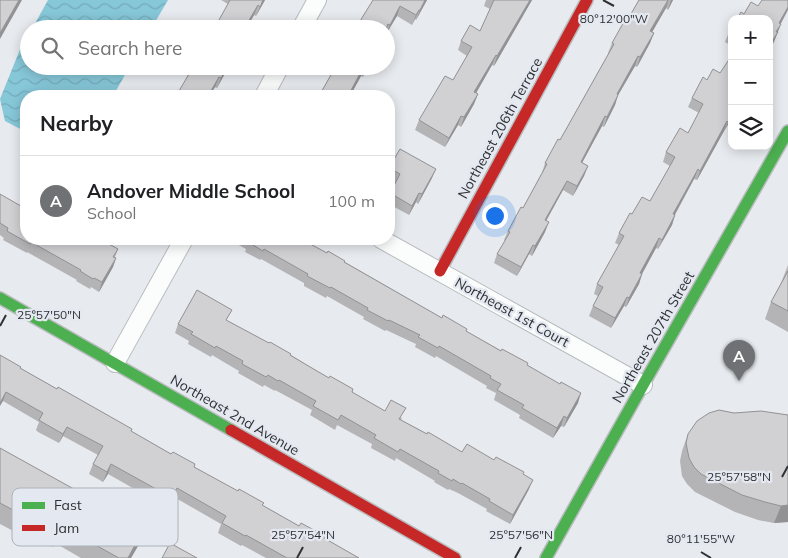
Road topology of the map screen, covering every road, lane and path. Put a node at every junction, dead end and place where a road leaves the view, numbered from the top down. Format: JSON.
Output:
{"nodes":[{"id":1,"x":317,"y":0,"type":"edge"},
{"id":2,"x":587,"y":0,"type":"edge"},
{"id":3,"x":306,"y":20,"type":"edge"},
{"id":4,"x":275,"y":75,"type":"edge"},
{"id":5,"x":267,"y":90,"type":"edge"},
{"id":6,"x":788,"y":131,"type":"edge"},
{"id":7,"x":181,"y":245,"type":"edge"},
{"id":8,"x":392,"y":245,"type":"edge"},
{"id":9,"x":440,"y":271,"type":"junction"},
{"id":10,"x":0,"y":298,"type":"edge"},
{"id":11,"x":115,"y":363,"type":"junction"},
{"id":12,"x":643,"y":385,"type":"junction"},
{"id":13,"x":455,"y":558,"type":"edge"},
{"id":14,"x":546,"y":558,"type":"edge"}],
"edges":[{"from":1,"to":3,"type":"street"},
{"from":2,"to":9,"type":"street","name":"Northeast 206th Terrace"},
{"from":4,"to":5,"type":"street"},
{"from":6,"to":12,"type":"street","name":"Northeast 207th Street"},
{"from":7,"to":11,"type":"street"},
{"from":8,"to":9,"type":"street","name":"Northeast 1st Court"},
{"from":9,"to":12,"type":"street","name":"Northeast 1st Court"},
{"from":10,"to":11,"type":"street","name":"Northeast 2nd Avenue"},
{"from":11,"to":13,"type":"street","name":"Northeast 2nd Avenue"},
{"from":12,"to":14,"type":"street","name":"Northeast 207th Street"}]}
